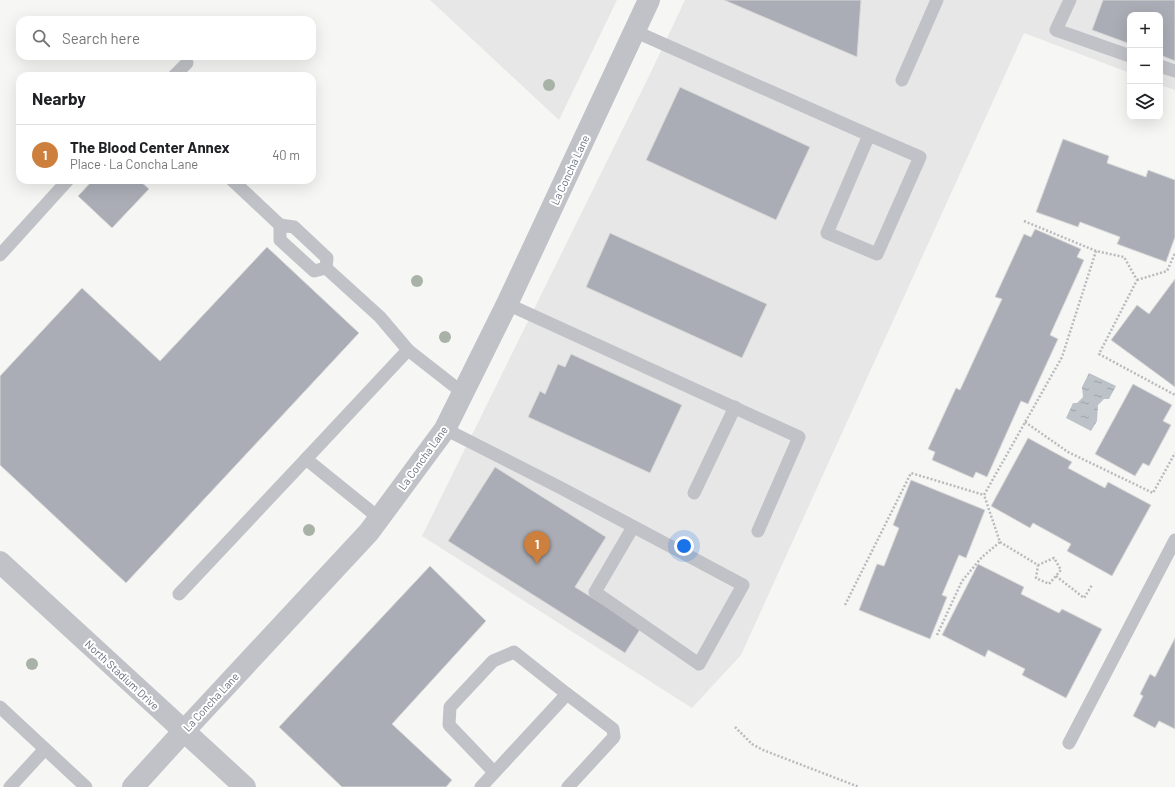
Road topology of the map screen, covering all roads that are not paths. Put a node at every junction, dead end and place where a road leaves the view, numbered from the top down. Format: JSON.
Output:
{"nodes":[{"id":1,"x":649,"y":0,"type":"edge"},
{"id":2,"x":937,"y":0,"type":"edge"},
{"id":3,"x":1070,"y":0,"type":"edge"},
{"id":4,"x":634,"y":31,"type":"junction"},
{"id":5,"x":1127,"y":55,"type":"edge"},
{"id":6,"x":187,"y":63,"type":"dead end"},
{"id":7,"x":1163,"y":67,"type":"edge"},
{"id":8,"x":1175,"y":71,"type":"edge"},
{"id":9,"x":178,"y":72,"type":"edge"},
{"id":10,"x":902,"y":80,"type":"dead end"},
{"id":11,"x":870,"y":135,"type":"junction"},
{"id":12,"x":64,"y":184,"type":"edge"},
{"id":13,"x":236,"y":184,"type":"edge"},
{"id":14,"x":280,"y":225,"type":"junction"},
{"id":15,"x":0,"y":255,"type":"edge"},
{"id":16,"x":326,"y":268,"type":"junction"},
{"id":17,"x":507,"y":304,"type":"junction"},
{"id":18,"x":408,"y":350,"type":"junction"},
{"id":19,"x":463,"y":393,"type":"junction"},
{"id":20,"x":735,"y":407,"type":"junction"},
{"id":21,"x":445,"y":429,"type":"junction"},
{"id":22,"x":306,"y":459,"type":"junction"},
{"id":23,"x":694,"y":493,"type":"dead end"},
{"id":24,"x":379,"y":518,"type":"junction"},
{"id":25,"x":633,"y":527,"type":"junction"},
{"id":26,"x":758,"y":532,"type":"dead end"},
{"id":27,"x":1175,"y":540,"type":"edge"},
{"id":28,"x":0,"y":562,"type":"edge"},
{"id":29,"x":179,"y":594,"type":"dead end"},
{"id":30,"x":567,"y":694,"type":"junction"},
{"id":31,"x":0,"y":707,"type":"edge"},
{"id":32,"x":183,"y":732,"type":"junction"},
{"id":33,"x":1069,"y":743,"type":"dead end"},
{"id":34,"x":45,"y":749,"type":"junction"},
{"id":35,"x":494,"y":772,"type":"junction"},
{"id":36,"x":10,"y":787,"type":"edge"},
{"id":37,"x":86,"y":787,"type":"edge"},
{"id":38,"x":133,"y":787,"type":"edge"},
{"id":39,"x":245,"y":787,"type":"edge"},
{"id":40,"x":481,"y":787,"type":"edge"},
{"id":41,"x":568,"y":787,"type":"edge"}],
"edges":[{"from":1,"to":4,"type":"street","name":"La Concha Lane"},
{"from":2,"to":10,"type":"lane"},
{"from":3,"to":5,"type":"lane"},
{"from":4,"to":11,"type":"lane"},
{"from":4,"to":17,"type":"street","name":"La Concha Lane"},
{"from":6,"to":9,"type":"lane"},
{"from":7,"to":8,"type":"lane"},
{"from":11,"to":11,"type":"lane"},
{"from":12,"to":15,"type":"lane"},
{"from":13,"to":14,"type":"lane"},
{"from":14,"to":16,"type":"lane"},
{"from":14,"to":16,"type":"lane"},
{"from":16,"to":18,"type":"lane"},
{"from":17,"to":19,"type":"street","name":"La Concha Lane"},
{"from":17,"to":20,"type":"lane"},
{"from":18,"to":19,"type":"lane"},
{"from":18,"to":22,"type":"lane"},
{"from":19,"to":21,"type":"street","name":"La Concha Lane"},
{"from":20,"to":23,"type":"lane"},
{"from":20,"to":26,"type":"lane"},
{"from":21,"to":24,"type":"street","name":"La Concha Lane"},
{"from":21,"to":25,"type":"lane"},
{"from":22,"to":24,"type":"lane"},
{"from":22,"to":29,"type":"lane"},
{"from":24,"to":32,"type":"street","name":"La Concha Lane"},
{"from":25,"to":25,"type":"lane"},
{"from":27,"to":33,"type":"lane"},
{"from":28,"to":32,"type":"street","name":"North Stadium Drive"},
{"from":30,"to":35,"type":"lane"},
{"from":30,"to":35,"type":"lane"},
{"from":30,"to":41,"type":"lane"},
{"from":31,"to":34,"type":"lane"},
{"from":32,"to":38,"type":"street","name":"La Concha Lane"},
{"from":32,"to":39,"type":"street","name":"North Stadium Drive"},
{"from":34,"to":36,"type":"lane"},
{"from":34,"to":37,"type":"lane"},
{"from":35,"to":40,"type":"lane"}]}
